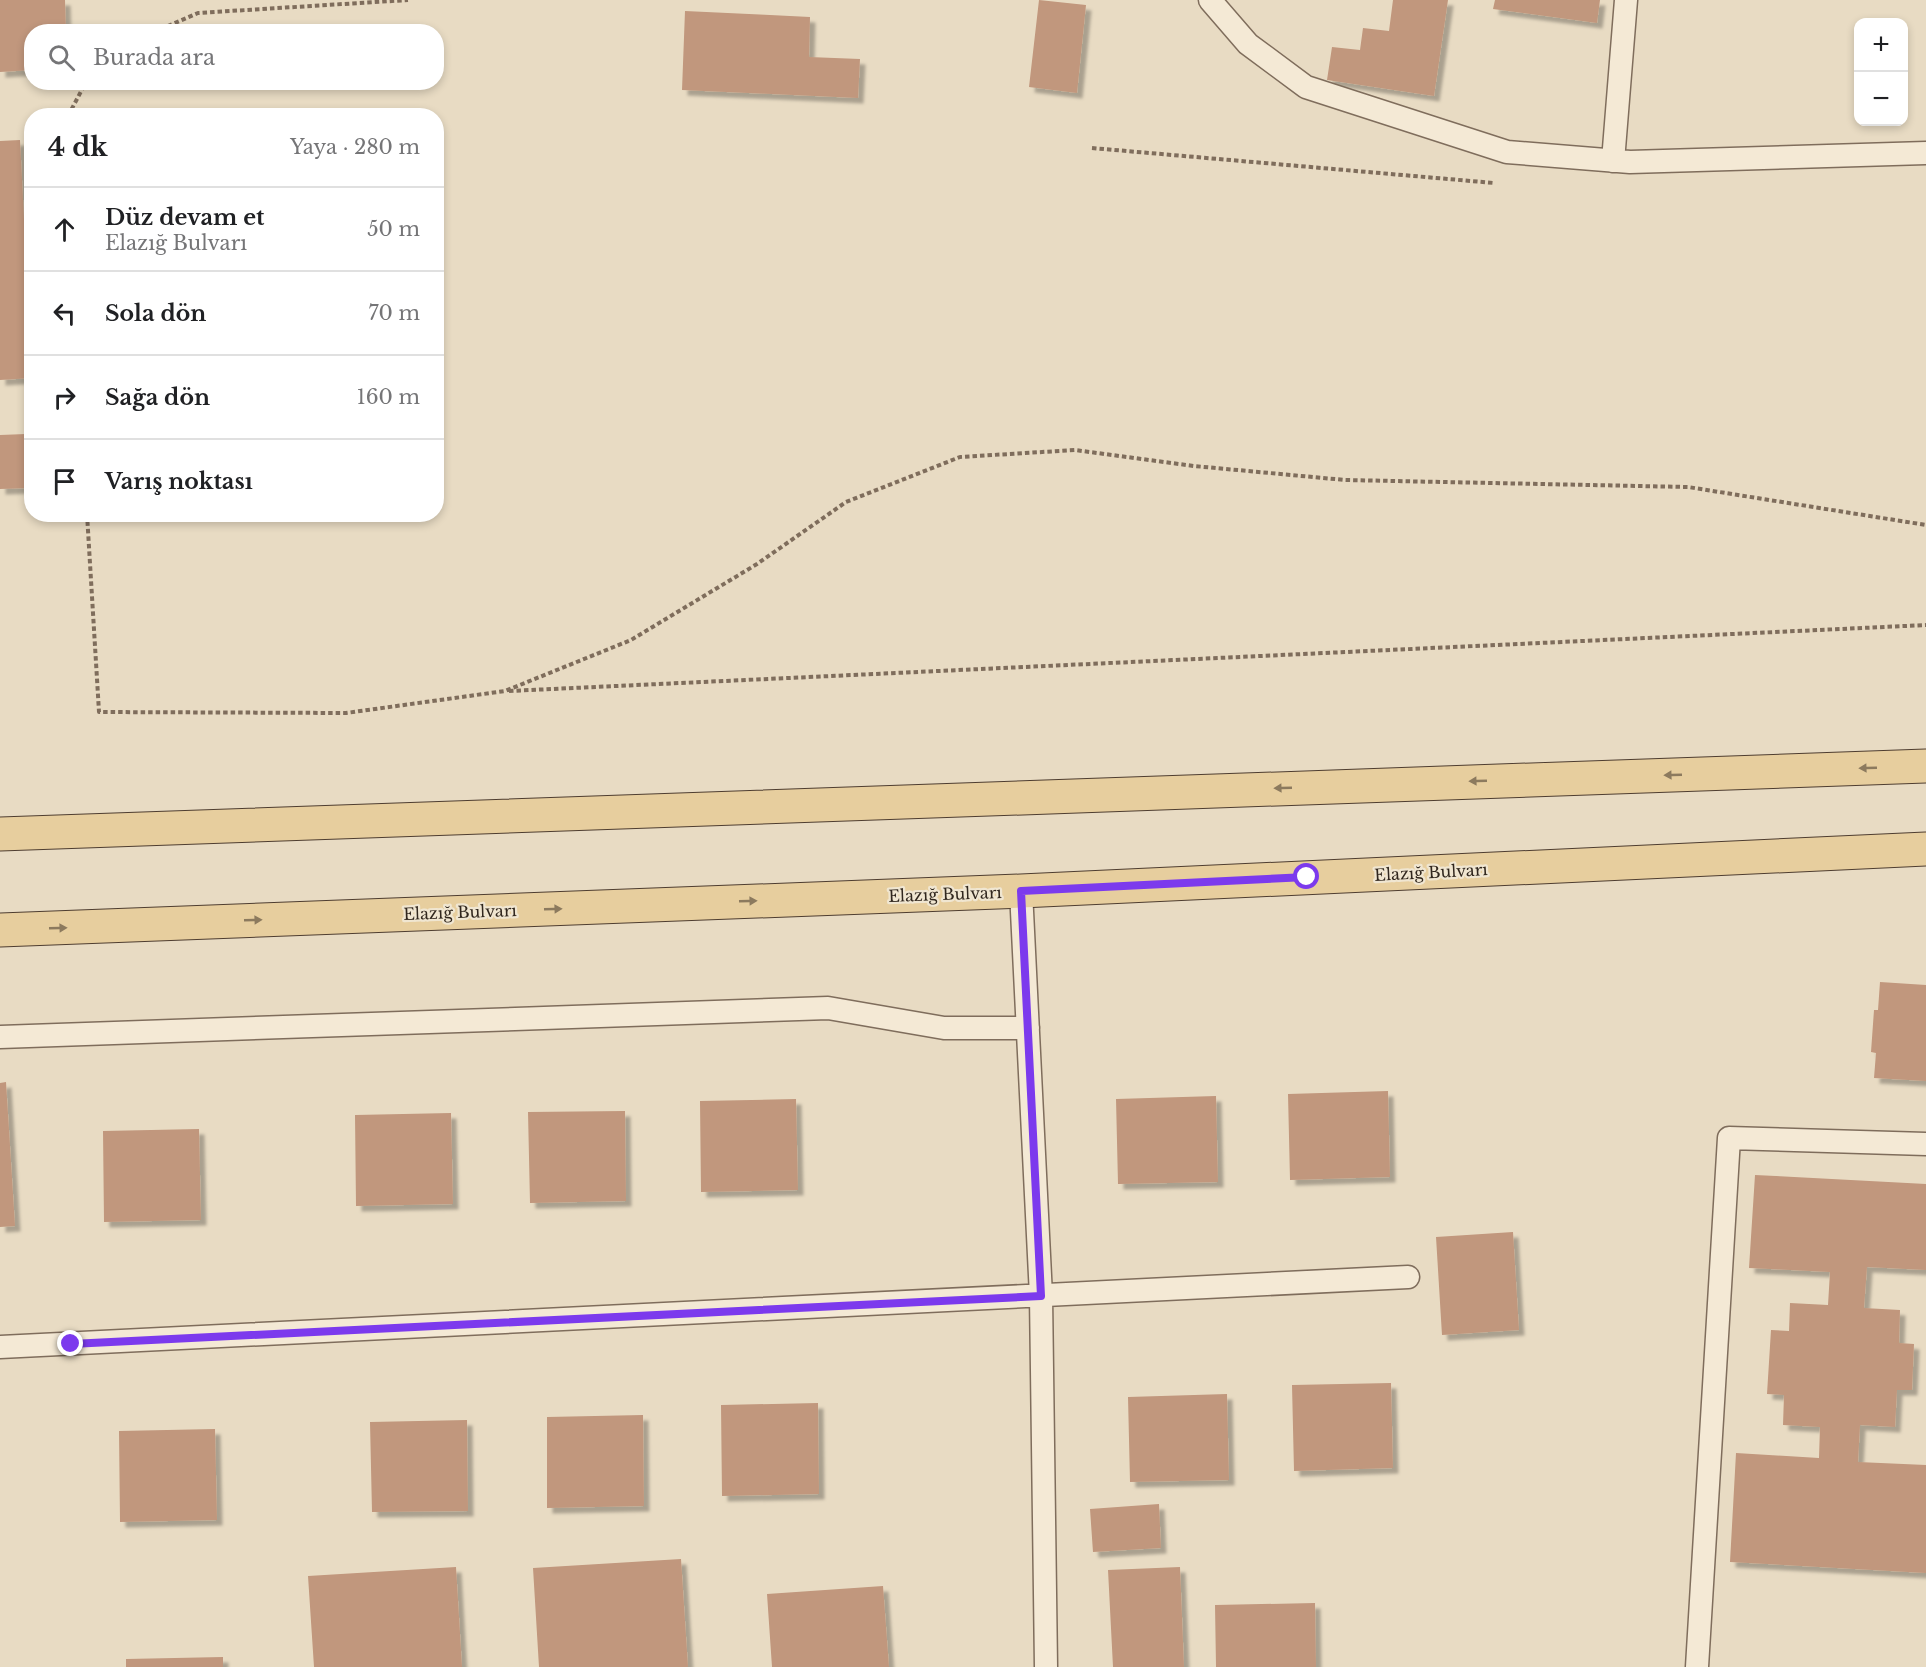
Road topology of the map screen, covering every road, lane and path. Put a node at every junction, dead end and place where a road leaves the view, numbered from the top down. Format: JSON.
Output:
{"nodes":[{"id":1,"x":408,"y":0,"type":"edge"},
{"id":2,"x":1626,"y":0,"type":"edge"},
{"id":3,"x":1215,"y":1,"type":"edge"},
{"id":4,"x":173,"y":24,"type":"edge"},
{"id":5,"x":82,"y":90,"type":"edge"},
{"id":6,"x":72,"y":108,"type":"edge"},
{"id":7,"x":1092,"y":148,"type":"dead end"},
{"id":8,"x":1926,"y":153,"type":"edge"},
{"id":9,"x":1613,"y":161,"type":"junction"},
{"id":10,"x":1505,"y":184,"type":"dead end"},
{"id":11,"x":87,"y":522,"type":"edge"},
{"id":12,"x":1926,"y":525,"type":"edge"},
{"id":13,"x":1926,"y":626,"type":"edge"},
{"id":14,"x":505,"y":691,"type":"junction"},
{"id":15,"x":1926,"y":766,"type":"edge"},
{"id":16,"x":0,"y":834,"type":"edge"},
{"id":17,"x":1926,"y":849,"type":"edge"},
{"id":18,"x":1021,"y":891,"type":"junction"},
{"id":19,"x":0,"y":930,"type":"edge"},
{"id":20,"x":1028,"y":1029,"type":"junction"},
{"id":21,"x":0,"y":1037,"type":"edge"},
{"id":22,"x":1926,"y":1144,"type":"edge"},
{"id":23,"x":1408,"y":1277,"type":"dead end"},
{"id":24,"x":1041,"y":1296,"type":"junction"},
{"id":25,"x":0,"y":1347,"type":"edge"},
{"id":26,"x":1046,"y":1667,"type":"edge"},
{"id":27,"x":1697,"y":1667,"type":"edge"}],
"edges":[{"from":1,"to":4,"type":"path"},
{"from":2,"to":9,"type":"lane"},
{"from":3,"to":9,"type":"lane"},
{"from":5,"to":6,"type":"path"},
{"from":7,"to":10,"type":"path"},
{"from":8,"to":9,"type":"lane"},
{"from":11,"to":14,"type":"path"},
{"from":12,"to":14,"type":"path"},
{"from":13,"to":14,"type":"path"},
{"from":15,"to":16,"type":"main road","one_way":true},
{"from":17,"to":18,"type":"main road","name":"Elazığ Bulvarı"},
{"from":19,"to":18,"type":"main road","name":"Elazığ Bulvarı","one_way":true},
{"from":18,"to":20,"type":"lane"},
{"from":20,"to":21,"type":"lane"},
{"from":20,"to":24,"type":"lane"},
{"from":22,"to":27,"type":"lane"},
{"from":23,"to":24,"type":"lane"},
{"from":24,"to":25,"type":"lane"},
{"from":24,"to":26,"type":"lane"}]}
